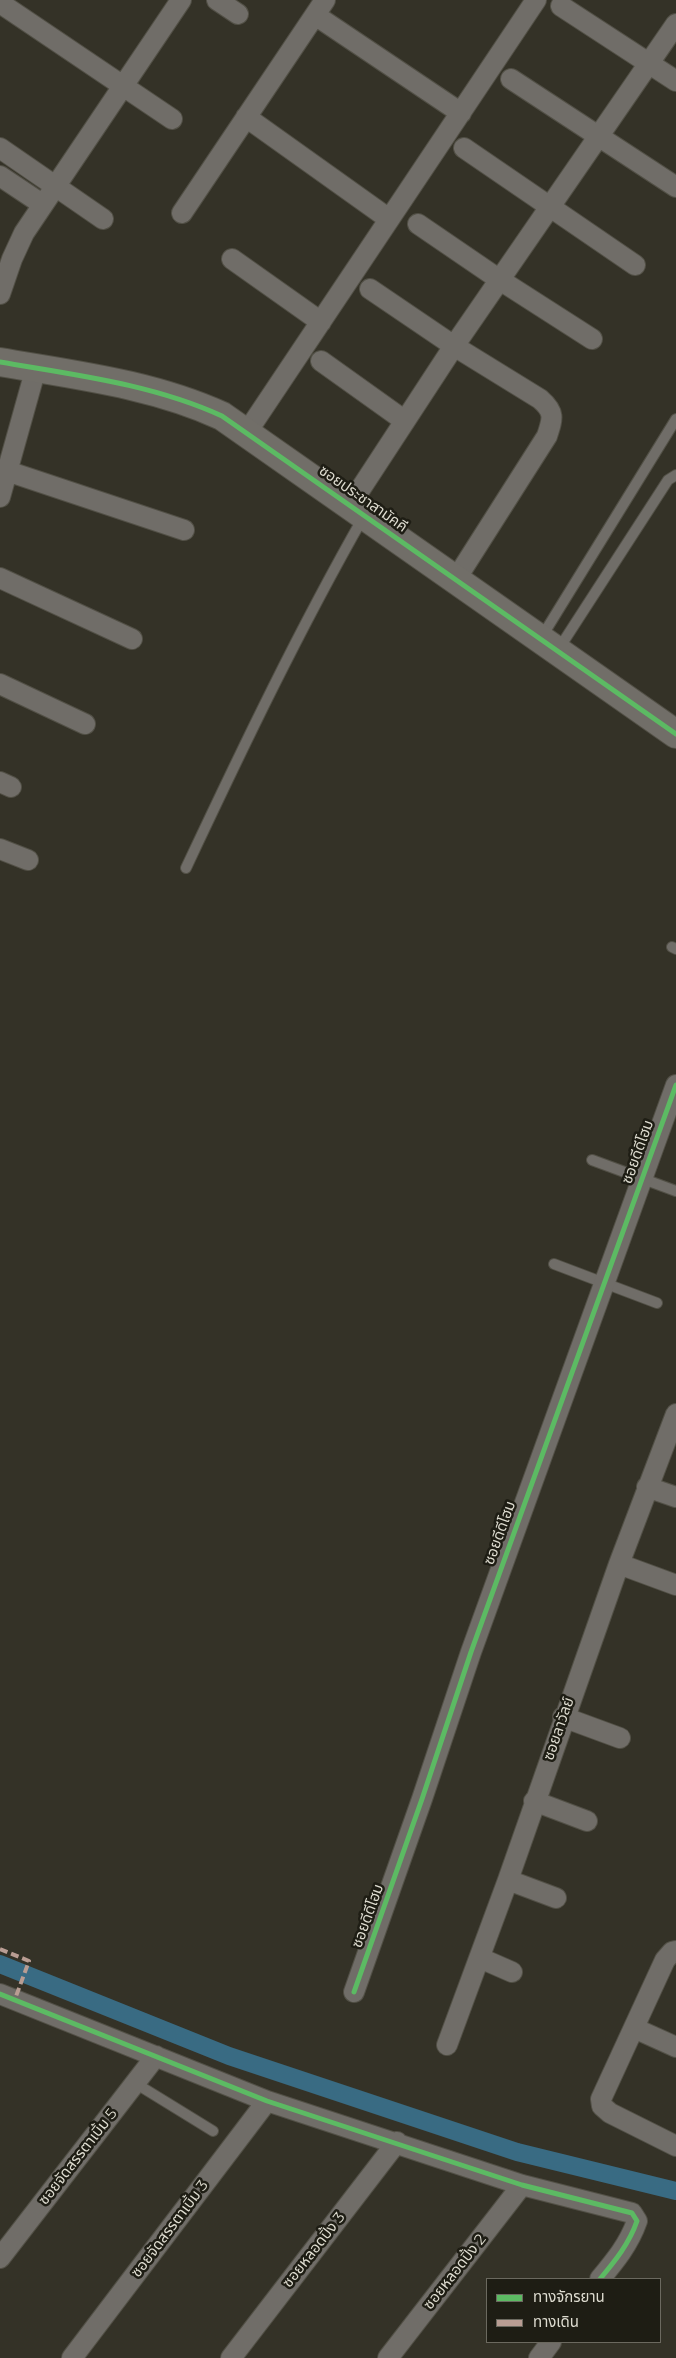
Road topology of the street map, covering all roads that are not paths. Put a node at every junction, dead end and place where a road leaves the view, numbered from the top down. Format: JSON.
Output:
{"nodes":[{"id":1,"x":181,"y":0,"type":"edge"},
{"id":2,"x":217,"y":0,"type":"edge"},
{"id":3,"x":536,"y":0,"type":"edge"},
{"id":4,"x":0,"y":3,"type":"edge"},
{"id":5,"x":560,"y":6,"type":"dead end"},
{"id":6,"x":320,"y":7,"type":"edge"},
{"id":7,"x":238,"y":14,"type":"dead end"},
{"id":8,"x":676,"y":24,"type":"edge"},
{"id":9,"x":650,"y":64,"type":"junction"},
{"id":10,"x":511,"y":79,"type":"dead end"},
{"id":11,"x":676,"y":81,"type":"edge"},
{"id":12,"x":122,"y":87,"type":"junction"},
{"id":13,"x":461,"y":113,"type":"junction"},
{"id":14,"x":246,"y":117,"type":"junction"},
{"id":15,"x":172,"y":119,"type":"dead end"},
{"id":16,"x":600,"y":137,"type":"junction"},
{"id":17,"x":0,"y":148,"type":"edge"},
{"id":18,"x":464,"y":148,"type":"dead end"},
{"id":19,"x":0,"y":176,"type":"edge"},
{"id":20,"x":55,"y":185,"type":"junction"},
{"id":21,"x":676,"y":187,"type":"edge"},
{"id":22,"x":42,"y":204,"type":"junction"},
{"id":23,"x":551,"y":208,"type":"junction"},
{"id":24,"x":182,"y":213,"type":"dead end"},
{"id":25,"x":104,"y":219,"type":"dead end"},
{"id":26,"x":389,"y":219,"type":"junction"},
{"id":27,"x":418,"y":224,"type":"dead end"},
{"id":28,"x":232,"y":259,"type":"dead end"},
{"id":29,"x":635,"y":265,"type":"dead end"},
{"id":30,"x":500,"y":280,"type":"junction"},
{"id":31,"x":370,"y":289,"type":"dead end"},
{"id":32,"x":0,"y":294,"type":"edge"},
{"id":33,"x":321,"y":322,"type":"junction"},
{"id":34,"x":592,"y":339,"type":"dead end"},
{"id":35,"x":454,"y":346,"type":"junction"},
{"id":36,"x":321,"y":361,"type":"dead end"},
{"id":37,"x":0,"y":362,"type":"edge"},
{"id":38,"x":36,"y":368,"type":"junction"},
{"id":39,"x":676,"y":418,"type":"edge"},
{"id":40,"x":404,"y":421,"type":"junction"},
{"id":41,"x":247,"y":432,"type":"junction"},
{"id":42,"x":8,"y":471,"type":"junction"},
{"id":43,"x":676,"y":475,"type":"edge"},
{"id":44,"x":0,"y":497,"type":"edge"},
{"id":45,"x":357,"y":510,"type":"junction"},
{"id":46,"x":184,"y":530,"type":"dead end"},
{"id":47,"x":0,"y":578,"type":"edge"},
{"id":48,"x":456,"y":579,"type":"junction"},
{"id":49,"x":132,"y":639,"type":"dead end"},
{"id":50,"x":549,"y":645,"type":"junction"},
{"id":51,"x":0,"y":684,"type":"edge"},
{"id":52,"x":86,"y":724,"type":"dead end"},
{"id":53,"x":676,"y":734,"type":"edge"},
{"id":54,"x":0,"y":849,"type":"edge"},
{"id":55,"x":28,"y":860,"type":"dead end"},
{"id":56,"x":186,"y":868,"type":"dead end"},
{"id":57,"x":676,"y":1085,"type":"edge"},
{"id":58,"x":592,"y":1160,"type":"dead end"},
{"id":59,"x":642,"y":1180,"type":"junction"},
{"id":60,"x":676,"y":1191,"type":"edge"},
{"id":61,"x":554,"y":1264,"type":"dead end"},
{"id":62,"x":605,"y":1282,"type":"junction"},
{"id":63,"x":657,"y":1303,"type":"dead end"},
{"id":64,"x":675,"y":1419,"type":"edge"},
{"id":65,"x":647,"y":1487,"type":"junction"},
{"id":66,"x":676,"y":1497,"type":"edge"},
{"id":67,"x":618,"y":1564,"type":"junction"},
{"id":68,"x":676,"y":1585,"type":"edge"},
{"id":69,"x":563,"y":1717,"type":"junction"},
{"id":70,"x":620,"y":1738,"type":"dead end"},
{"id":71,"x":534,"y":1801,"type":"junction"},
{"id":72,"x":587,"y":1821,"type":"dead end"},
{"id":73,"x":508,"y":1880,"type":"junction"},
{"id":74,"x":556,"y":1898,"type":"dead end"},
{"id":75,"x":676,"y":1951,"type":"edge"},
{"id":76,"x":480,"y":1958,"type":"junction"},
{"id":77,"x":512,"y":1972,"type":"dead end"},
{"id":78,"x":354,"y":1992,"type":"dead end"},
{"id":79,"x":0,"y":1994,"type":"edge"},
{"id":80,"x":634,"y":2028,"type":"junction"},
{"id":81,"x":447,"y":2045,"type":"dead end"},
{"id":82,"x":676,"y":2047,"type":"edge"},
{"id":83,"x":156,"y":2056,"type":"junction"},
{"id":84,"x":135,"y":2083,"type":"junction"},
{"id":85,"x":268,"y":2101,"type":"junction"},
{"id":86,"x":213,"y":2131,"type":"dead end"},
{"id":87,"x":397,"y":2142,"type":"junction"},
{"id":88,"x":676,"y":2146,"type":"edge"},
{"id":89,"x":522,"y":2185,"type":"junction"},
{"id":90,"x":0,"y":2258,"type":"edge"},
{"id":91,"x":601,"y":2278,"type":"edge"},
{"id":92,"x":551,"y":2343,"type":"edge"},
{"id":93,"x":72,"y":2358,"type":"edge"},
{"id":94,"x":231,"y":2358,"type":"edge"},
{"id":95,"x":388,"y":2358,"type":"edge"},
{"id":96,"x":539,"y":2358,"type":"edge"}],
"edges":[{"from":1,"to":12,"type":"street"},
{"from":2,"to":7,"type":"street"},
{"from":3,"to":13,"type":"street"},
{"from":4,"to":12,"type":"street"},
{"from":5,"to":9,"type":"street"},
{"from":6,"to":13,"type":"street"},
{"from":6,"to":14,"type":"street"},
{"from":8,"to":9,"type":"street"},
{"from":9,"to":11,"type":"street"},
{"from":9,"to":16,"type":"street"},
{"from":10,"to":16,"type":"street"},
{"from":12,"to":15,"type":"street"},
{"from":12,"to":20,"type":"street"},
{"from":13,"to":26,"type":"street"},
{"from":14,"to":24,"type":"street"},
{"from":14,"to":26,"type":"street"},
{"from":16,"to":21,"type":"street"},
{"from":16,"to":23,"type":"street"},
{"from":17,"to":20,"type":"street"},
{"from":18,"to":23,"type":"street"},
{"from":19,"to":22,"type":"street"},
{"from":20,"to":22,"type":"street"},
{"from":20,"to":25,"type":"street"},
{"from":22,"to":32,"type":"street"},
{"from":23,"to":29,"type":"street"},
{"from":23,"to":30,"type":"street"},
{"from":26,"to":33,"type":"street"},
{"from":27,"to":30,"type":"street"},
{"from":28,"to":33,"type":"street"},
{"from":30,"to":34,"type":"street"},
{"from":30,"to":35,"type":"street"},
{"from":31,"to":35,"type":"street"},
{"from":33,"to":41,"type":"street"},
{"from":35,"to":40,"type":"street"},
{"from":35,"to":48,"type":"street"},
{"from":36,"to":40,"type":"street"},
{"from":37,"to":38,"type":"street","name":"ซอยประชาสามัคคี"},
{"from":38,"to":41,"type":"street","name":"ซอยประชาสามัคคี"},
{"from":38,"to":42,"type":"street"},
{"from":39,"to":50,"type":"lane"},
{"from":40,"to":45,"type":"street"},
{"from":41,"to":45,"type":"street","name":"ซอยประชาสามัคคี"},
{"from":42,"to":44,"type":"street"},
{"from":42,"to":46,"type":"street"},
{"from":43,"to":50,"type":"lane"},
{"from":45,"to":48,"type":"street","name":"ซอยประชาสามัคคี"},
{"from":45,"to":56,"type":"lane"},
{"from":47,"to":49,"type":"street"},
{"from":48,"to":50,"type":"street","name":"ซอยประชาสามัคคี"},
{"from":50,"to":53,"type":"street","name":"ซอยประชาสามัคคี"},
{"from":51,"to":52,"type":"street"},
{"from":54,"to":55,"type":"street"},
{"from":57,"to":59,"type":"street","name":"ซอยดีดีโฮม"},
{"from":58,"to":59,"type":"lane"},
{"from":59,"to":60,"type":"lane"},
{"from":59,"to":62,"type":"street","name":"ซอยดีดีโฮม"},
{"from":61,"to":62,"type":"lane"},
{"from":62,"to":63,"type":"lane"},
{"from":62,"to":78,"type":"street","name":"ซอยดีดีโฮม"},
{"from":64,"to":65,"type":"street","name":"ซอยลาวัลย์"},
{"from":65,"to":66,"type":"street"},
{"from":65,"to":67,"type":"street","name":"ซอยลาวัลย์"},
{"from":67,"to":68,"type":"street"},
{"from":67,"to":69,"type":"street","name":"ซอยลาวัลย์"},
{"from":69,"to":70,"type":"street"},
{"from":69,"to":71,"type":"street","name":"ซอยลาวัลย์"},
{"from":71,"to":72,"type":"street"},
{"from":71,"to":73,"type":"street","name":"ซอยลาวัลย์"},
{"from":73,"to":74,"type":"street"},
{"from":73,"to":76,"type":"street","name":"ซอยลาวัลย์"},
{"from":75,"to":80,"type":"street"},
{"from":76,"to":77,"type":"street"},
{"from":76,"to":81,"type":"street","name":"ซอยลาวัลย์"},
{"from":79,"to":83,"type":"street"},
{"from":80,"to":82,"type":"street"},
{"from":80,"to":88,"type":"street"},
{"from":83,"to":84,"type":"street","name":"ซอยจัดสรรตาเบิ้ม 5"},
{"from":83,"to":85,"type":"street"},
{"from":84,"to":86,"type":"lane"},
{"from":84,"to":90,"type":"street","name":"ซอยจัดสรรตาเบิ้ม 5"},
{"from":85,"to":87,"type":"street"},
{"from":85,"to":93,"type":"street","name":"ซอยจัดสรรตาเบิ้ม 3"},
{"from":87,"to":89,"type":"street"},
{"from":87,"to":94,"type":"street","name":"ซอยหลอดปิ้ง 3"},
{"from":89,"to":91,"type":"street"},
{"from":89,"to":95,"type":"street","name":"ซอยหลอดปิ้ง 2"},
{"from":92,"to":96,"type":"street"}]}
